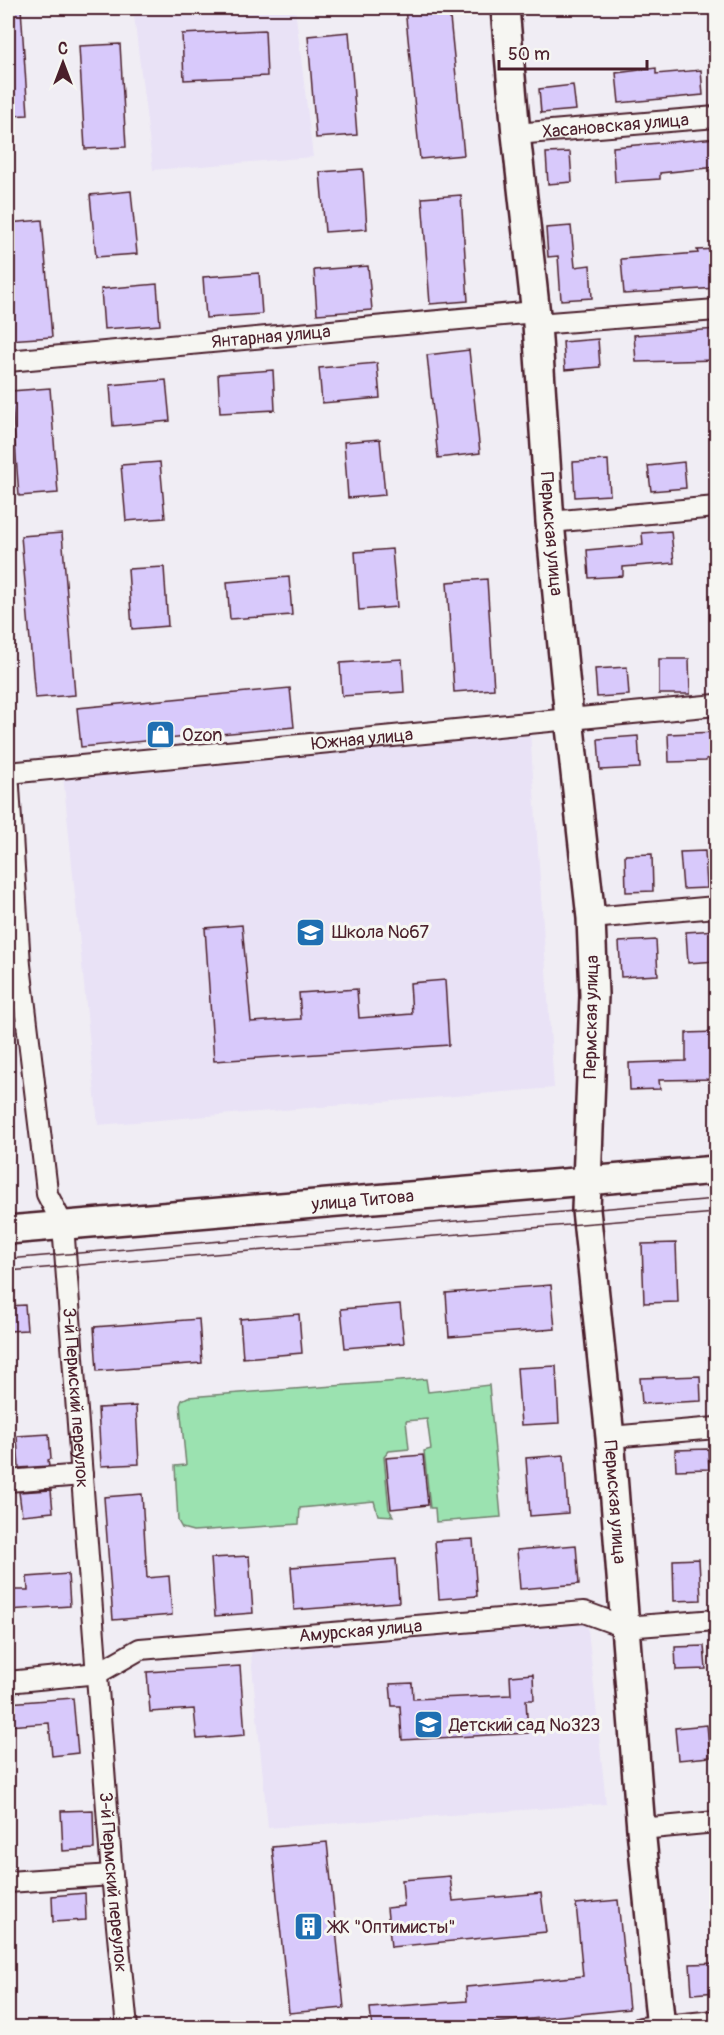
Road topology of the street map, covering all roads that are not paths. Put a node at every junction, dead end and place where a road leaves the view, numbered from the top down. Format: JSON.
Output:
{"nodes":[{"id":1,"x":505,"y":8,"type":"edge"},
{"id":2,"x":717,"y":117,"type":"edge"},
{"id":3,"x":516,"y":134,"type":"junction"},
{"id":4,"x":717,"y":310,"type":"edge"},
{"id":5,"x":536,"y":318,"type":"junction"},
{"id":6,"x":8,"y":361,"type":"edge"},
{"id":7,"x":717,"y":507,"type":"edge"},
{"id":8,"x":550,"y":522,"type":"junction"},
{"id":9,"x":717,"y":705,"type":"edge"},
{"id":10,"x":569,"y":718,"type":"junction"},
{"id":11,"x":8,"y":773,"type":"edge"},
{"id":12,"x":717,"y":907,"type":"edge"},
{"id":13,"x":591,"y":918,"type":"junction"},
{"id":14,"x":14,"y":965,"type":"edge"},
{"id":15,"x":717,"y":1170,"type":"edge"},
{"id":16,"x":588,"y":1182,"type":"junction"},
{"id":17,"x":63,"y":1225,"type":"junction"},
{"id":18,"x":8,"y":1230,"type":"edge"},
{"id":19,"x":717,"y":1428,"type":"edge"},
{"id":20,"x":610,"y":1437,"type":"junction"},
{"id":21,"x":82,"y":1475,"type":"junction"},
{"id":22,"x":8,"y":1481,"type":"edge"},
{"id":23,"x":717,"y":1620,"type":"edge"},
{"id":24,"x":624,"y":1627,"type":"junction"},
{"id":25,"x":98,"y":1673,"type":"junction"},
{"id":26,"x":8,"y":1682,"type":"edge"},
{"id":27,"x":717,"y":1822,"type":"edge"},
{"id":28,"x":641,"y":1830,"type":"junction"},
{"id":29,"x":112,"y":1875,"type":"junction"},
{"id":30,"x":8,"y":1882,"type":"edge"},
{"id":31,"x":717,"y":2021,"type":"edge"},
{"id":32,"x":654,"y":2027,"type":"edge"},
{"id":33,"x":127,"y":2028,"type":"edge"}],
"edges":[{"from":1,"to":3,"type":"street","name":"Пермская улица"},
{"from":2,"to":3,"type":"street","name":"Хасановская улица"},
{"from":3,"to":5,"type":"street","name":"Пермская улица"},
{"from":4,"to":5,"type":"street","name":"Янтарная улица"},
{"from":5,"to":6,"type":"street","name":"Янтарная улица"},
{"from":5,"to":8,"type":"street","name":"Пермская улица"},
{"from":7,"to":8,"type":"street"},
{"from":8,"to":10,"type":"street","name":"Пермская улица"},
{"from":9,"to":10,"type":"street","name":"Южная улица"},
{"from":10,"to":11,"type":"street","name":"Южная улица"},
{"from":10,"to":13,"type":"street","name":"Пермская улица"},
{"from":11,"to":14,"type":"street","name":"3-й Пермский переулок"},
{"from":12,"to":13,"type":"street"},
{"from":13,"to":16,"type":"street","name":"Пермская улица"},
{"from":14,"to":17,"type":"street","name":"3-й Пермский переулок"},
{"from":15,"to":16,"type":"street","name":"улица Титова"},
{"from":16,"to":17,"type":"street","name":"улица Титова"},
{"from":16,"to":20,"type":"street","name":"Пермская улица"},
{"from":17,"to":18,"type":"street","name":"улица Титова"},
{"from":17,"to":21,"type":"street","name":"3-й Пермский переулок"},
{"from":19,"to":20,"type":"street"},
{"from":20,"to":24,"type":"street","name":"Пермская улица"},
{"from":21,"to":22,"type":"street"},
{"from":21,"to":25,"type":"street","name":"3-й Пермский переулок"},
{"from":23,"to":24,"type":"street","name":"Амурская улица"},
{"from":24,"to":25,"type":"street","name":"Амурская улица"},
{"from":24,"to":28,"type":"street","name":"Пермская улица"},
{"from":25,"to":26,"type":"street","name":"Амурская улица"},
{"from":25,"to":29,"type":"street","name":"3-й Пермский переулок"},
{"from":27,"to":28,"type":"street"},
{"from":28,"to":32,"type":"street","name":"Пермская улица"},
{"from":29,"to":30,"type":"street"},
{"from":29,"to":33,"type":"street","name":"3-й Пермский переулок"},
{"from":31,"to":32,"type":"street"}]}
